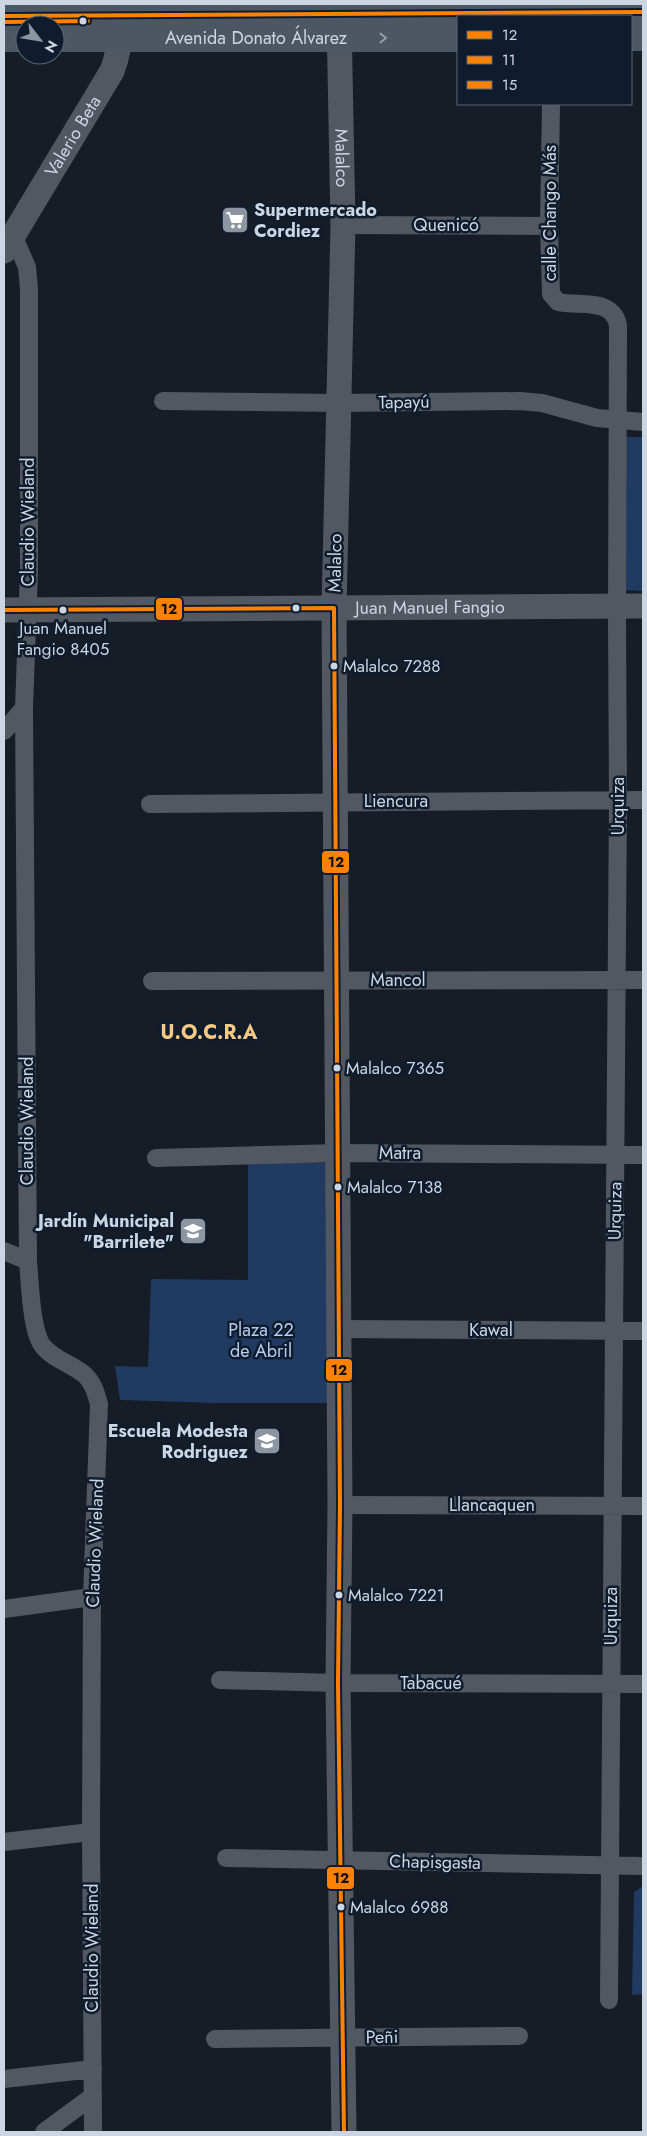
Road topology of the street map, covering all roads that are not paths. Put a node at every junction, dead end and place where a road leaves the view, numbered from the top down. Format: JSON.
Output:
{"nodes":[{"id":1,"x":643,"y":12,"type":"edge"},
{"id":2,"x":534,"y":15,"type":"edge"},
{"id":3,"x":4,"y":16,"type":"edge"},
{"id":4,"x":457,"y":17,"type":"edge"},
{"id":5,"x":426,"y":18,"type":"edge"},
{"id":6,"x":92,"y":19,"type":"edge"},
{"id":7,"x":121,"y":25,"type":"junction"},
{"id":8,"x":340,"y":26,"type":"junction"},
{"id":9,"x":65,"y":33,"type":"edge"},
{"id":10,"x":457,"y":37,"type":"edge"},
{"id":11,"x":551,"y":105,"type":"edge"},
{"id":12,"x":343,"y":225,"type":"junction"},
{"id":13,"x":549,"y":226,"type":"junction"},
{"id":14,"x":9,"y":243,"type":"edge"},
{"id":15,"x":163,"y":401,"type":"dead end"},
{"id":16,"x":339,"y":403,"type":"junction"},
{"id":17,"x":617,"y":421,"type":"junction"},
{"id":18,"x":643,"y":422,"type":"edge"},
{"id":19,"x":617,"y":606,"type":"junction"},
{"id":20,"x":643,"y":606,"type":"edge"},
{"id":21,"x":334,"y":608,"type":"junction"},
{"id":22,"x":16,"y":609,"type":"edge"},
{"id":23,"x":24,"y":708,"type":"junction"},
{"id":24,"x":4,"y":731,"type":"edge"},
{"id":25,"x":618,"y":800,"type":"junction"},
{"id":26,"x":643,"y":800,"type":"edge"},
{"id":27,"x":336,"y":801,"type":"junction"},
{"id":28,"x":150,"y":804,"type":"dead end"},
{"id":29,"x":617,"y":980,"type":"junction"},
{"id":30,"x":643,"y":980,"type":"edge"},
{"id":31,"x":152,"y":981,"type":"dead end"},
{"id":32,"x":337,"y":981,"type":"junction"},
{"id":33,"x":339,"y":1153,"type":"junction"},
{"id":34,"x":616,"y":1154,"type":"junction"},
{"id":35,"x":643,"y":1154,"type":"edge"},
{"id":36,"x":156,"y":1158,"type":"dead end"},
{"id":37,"x":4,"y":1251,"type":"edge"},
{"id":38,"x":28,"y":1261,"type":"junction"},
{"id":39,"x":339,"y":1329,"type":"junction"},
{"id":40,"x":613,"y":1331,"type":"junction"},
{"id":41,"x":643,"y":1331,"type":"edge"},
{"id":42,"x":340,"y":1505,"type":"junction"},
{"id":43,"x":612,"y":1506,"type":"junction"},
{"id":44,"x":643,"y":1506,"type":"edge"},
{"id":45,"x":92,"y":1597,"type":"junction"},
{"id":46,"x":4,"y":1609,"type":"edge"},
{"id":47,"x":220,"y":1680,"type":"dead end"},
{"id":48,"x":338,"y":1683,"type":"junction"},
{"id":49,"x":611,"y":1684,"type":"junction"},
{"id":50,"x":643,"y":1684,"type":"edge"},
{"id":51,"x":91,"y":1832,"type":"junction"},
{"id":52,"x":4,"y":1842,"type":"edge"},
{"id":53,"x":226,"y":1858,"type":"dead end"},
{"id":54,"x":340,"y":1860,"type":"junction"},
{"id":55,"x":610,"y":1866,"type":"junction"},
{"id":56,"x":643,"y":1866,"type":"edge"},
{"id":57,"x":609,"y":2000,"type":"dead end"},
{"id":58,"x":520,"y":2036,"type":"dead end"},
{"id":59,"x":344,"y":2038,"type":"junction"},
{"id":60,"x":215,"y":2039,"type":"dead end"},
{"id":61,"x":92,"y":2069,"type":"junction"},
{"id":62,"x":4,"y":2079,"type":"edge"},
{"id":63,"x":93,"y":2096,"type":"junction"},
{"id":64,"x":44,"y":2132,"type":"edge"},
{"id":65,"x":93,"y":2132,"type":"edge"},
{"id":66,"x":344,"y":2132,"type":"edge"}],
"edges":[{"from":1,"to":2,"type":"main road","name":"Avenida Donato Álvarez"},
{"from":3,"to":6,"type":"main road","name":"Avenida Donato Álvarez"},
{"from":4,"to":5,"type":"main road","name":"Avenida Donato Álvarez"},
{"from":5,"to":8,"type":"main road","name":"Avenida Donato Álvarez"},
{"from":5,"to":10,"type":"main road","name":"Avenida Donato Álvarez"},
{"from":6,"to":7,"type":"main road","name":"Avenida Donato Álvarez"},
{"from":6,"to":9,"type":"main road","name":"Avenida Donato Álvarez"},
{"from":7,"to":8,"type":"main road","name":"Avenida Donato Álvarez"},
{"from":7,"to":14,"type":"main road","name":"Valerio Beta"},
{"from":8,"to":12,"type":"main road","name":"Malalco"},
{"from":11,"to":13,"type":"street","name":"calle Chango Más"},
{"from":12,"to":13,"type":"street","name":"Quenicó"},
{"from":12,"to":16,"type":"main road","name":"Malalco"},
{"from":13,"to":17,"type":"street","name":"calle Chango Más"},
{"from":14,"to":22,"type":"street","name":"Claudio Wieland"},
{"from":15,"to":16,"type":"street","name":"Tapayú"},
{"from":16,"to":17,"type":"street","name":"Tapayú"},
{"from":16,"to":21,"type":"main road","name":"Malalco"},
{"from":17,"to":18,"type":"street","name":"Tapayú"},
{"from":17,"to":19,"type":"street","name":"Urquiza"},
{"from":19,"to":20,"type":"main road","name":"Juan Manuel Fangio"},
{"from":19,"to":21,"type":"main road","name":"Juan Manuel Fangio"},
{"from":19,"to":25,"type":"street","name":"Urquiza"},
{"from":21,"to":22,"type":"main road","name":"Juan Manuel Fangio"},
{"from":21,"to":27,"type":"main road","name":"Malalco"},
{"from":22,"to":23,"type":"street","name":"Claudio Wieland"},
{"from":23,"to":24,"type":"street"},
{"from":23,"to":38,"type":"street","name":"Claudio Wieland"},
{"from":25,"to":26,"type":"street","name":"Liencura"},
{"from":25,"to":27,"type":"street","name":"Liencura"},
{"from":25,"to":29,"type":"street","name":"Urquiza"},
{"from":27,"to":28,"type":"street","name":"Liencura"},
{"from":27,"to":32,"type":"main road","name":"Malalco"},
{"from":29,"to":30,"type":"street","name":"Mancol"},
{"from":29,"to":32,"type":"street","name":"Mancol"},
{"from":29,"to":34,"type":"street","name":"Urquiza"},
{"from":31,"to":32,"type":"street","name":"Mancol"},
{"from":32,"to":33,"type":"main road","name":"Malalco"},
{"from":33,"to":34,"type":"street","name":"Matra"},
{"from":33,"to":36,"type":"street","name":"Matra"},
{"from":33,"to":39,"type":"main road","name":"Malalco"},
{"from":34,"to":35,"type":"street","name":"Matra"},
{"from":34,"to":40,"type":"street","name":"Urquiza"},
{"from":37,"to":38,"type":"street"},
{"from":38,"to":45,"type":"street","name":"Claudio Wieland"},
{"from":39,"to":40,"type":"street","name":"Kawal"},
{"from":39,"to":42,"type":"main road","name":"Malalco"},
{"from":40,"to":41,"type":"street","name":"Kawal"},
{"from":40,"to":43,"type":"street","name":"Urquiza"},
{"from":42,"to":43,"type":"street","name":"Llancaquen"},
{"from":42,"to":48,"type":"main road","name":"Malalco"},
{"from":43,"to":44,"type":"street","name":"Llancaquen"},
{"from":43,"to":49,"type":"street","name":"Urquiza"},
{"from":45,"to":46,"type":"street"},
{"from":45,"to":51,"type":"street","name":"Claudio Wieland"},
{"from":47,"to":48,"type":"street","name":"Tabacué"},
{"from":48,"to":49,"type":"street","name":"Tabacué"},
{"from":48,"to":54,"type":"main road","name":"Malalco"},
{"from":49,"to":50,"type":"street","name":"Tabacué"},
{"from":49,"to":55,"type":"street","name":"Urquiza"},
{"from":51,"to":52,"type":"street"},
{"from":51,"to":61,"type":"street","name":"Claudio Wieland"},
{"from":53,"to":54,"type":"street","name":"Chapisgasta"},
{"from":54,"to":55,"type":"street","name":"Chapisgasta"},
{"from":54,"to":59,"type":"main road","name":"Malalco"},
{"from":55,"to":56,"type":"street","name":"Chapisgasta"},
{"from":55,"to":57,"type":"street","name":"Urquiza"},
{"from":58,"to":59,"type":"street","name":"Peñi"},
{"from":59,"to":60,"type":"street","name":"Peñi"},
{"from":59,"to":66,"type":"main road","name":"Malalco"},
{"from":61,"to":62,"type":"street"},
{"from":61,"to":63,"type":"street","name":"Claudio Wieland"},
{"from":63,"to":64,"type":"street"},
{"from":63,"to":65,"type":"street","name":"Claudio Wieland"}]}
